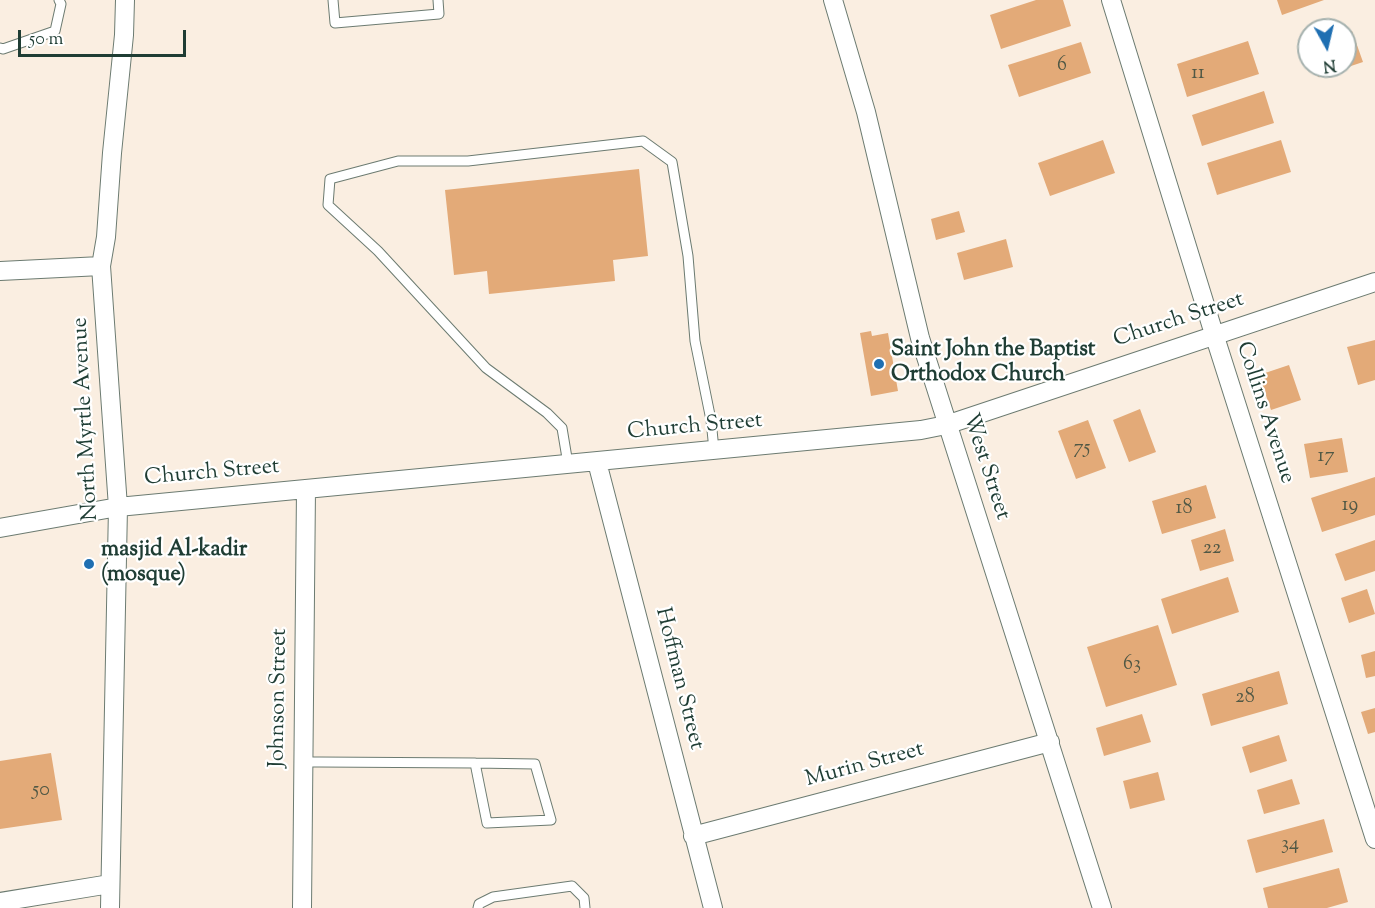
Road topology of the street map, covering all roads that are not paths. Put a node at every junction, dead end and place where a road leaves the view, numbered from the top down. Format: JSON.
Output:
{"nodes":[{"id":1,"x":59,"y":0,"type":"edge"},
{"id":2,"x":124,"y":0,"type":"edge"},
{"id":3,"x":333,"y":0,"type":"edge"},
{"id":4,"x":438,"y":0,"type":"edge"},
{"id":5,"x":833,"y":0,"type":"edge"},
{"id":6,"x":1111,"y":0,"type":"edge"},
{"id":7,"x":0,"y":48,"type":"edge"},
{"id":8,"x":101,"y":266,"type":"junction"},
{"id":9,"x":0,"y":272,"type":"edge"},
{"id":10,"x":1375,"y":282,"type":"edge"},
{"id":11,"x":1214,"y":334,"type":"junction"},
{"id":12,"x":946,"y":425,"type":"junction"},
{"id":13,"x":714,"y":450,"type":"junction"},
{"id":14,"x":597,"y":462,"type":"junction"},
{"id":15,"x":568,"y":464,"type":"junction"},
{"id":16,"x":306,"y":489,"type":"junction"},
{"id":17,"x":118,"y":507,"type":"junction"},
{"id":18,"x":0,"y":528,"type":"edge"},
{"id":19,"x":1050,"y":742,"type":"junction"},
{"id":20,"x":303,"y":762,"type":"junction"},
{"id":21,"x":475,"y":764,"type":"junction"},
{"id":22,"x":693,"y":836,"type":"junction"},
{"id":23,"x":1375,"y":839,"type":"edge"},
{"id":24,"x":110,"y":884,"type":"junction"},
{"id":25,"x":0,"y":902,"type":"edge"},
{"id":26,"x":110,"y":908,"type":"edge"},
{"id":27,"x":302,"y":908,"type":"edge"},
{"id":28,"x":478,"y":908,"type":"edge"},
{"id":29,"x":585,"y":908,"type":"edge"},
{"id":30,"x":713,"y":908,"type":"edge"},
{"id":31,"x":1102,"y":908,"type":"edge"}],
"edges":[{"from":1,"to":7,"type":"lane"},
{"from":2,"to":8,"type":"street","name":"North Myrtle Avenue"},
{"from":3,"to":4,"type":"lane"},
{"from":5,"to":12,"type":"street","name":"West Street"},
{"from":6,"to":11,"type":"street","name":"Collins Avenue"},
{"from":8,"to":9,"type":"street"},
{"from":8,"to":17,"type":"street","name":"North Myrtle Avenue"},
{"from":10,"to":11,"type":"street","name":"Church Street"},
{"from":11,"to":12,"type":"street","name":"Church Street"},
{"from":11,"to":23,"type":"street","name":"Collins Avenue"},
{"from":12,"to":13,"type":"street","name":"Church Street"},
{"from":12,"to":19,"type":"street","name":"West Street"},
{"from":13,"to":14,"type":"street","name":"Church Street"},
{"from":13,"to":15,"type":"lane"},
{"from":14,"to":15,"type":"street","name":"Church Street"},
{"from":14,"to":22,"type":"street","name":"Hoffman Street"},
{"from":15,"to":16,"type":"street","name":"Church Street"},
{"from":16,"to":17,"type":"street","name":"Church Street"},
{"from":16,"to":20,"type":"street","name":"Johnson Street"},
{"from":17,"to":18,"type":"street","name":"Church Street"},
{"from":17,"to":24,"type":"street","name":"North Myrtle Avenue"},
{"from":19,"to":22,"type":"street","name":"Murin Street"},
{"from":19,"to":31,"type":"street","name":"West Street"},
{"from":20,"to":21,"type":"lane"},
{"from":20,"to":27,"type":"street","name":"Johnson Street"},
{"from":21,"to":21,"type":"lane"},
{"from":22,"to":30,"type":"street","name":"Hoffman Street"},
{"from":24,"to":25,"type":"street"},
{"from":24,"to":26,"type":"street","name":"North Myrtle Avenue"},
{"from":28,"to":29,"type":"lane"}]}
